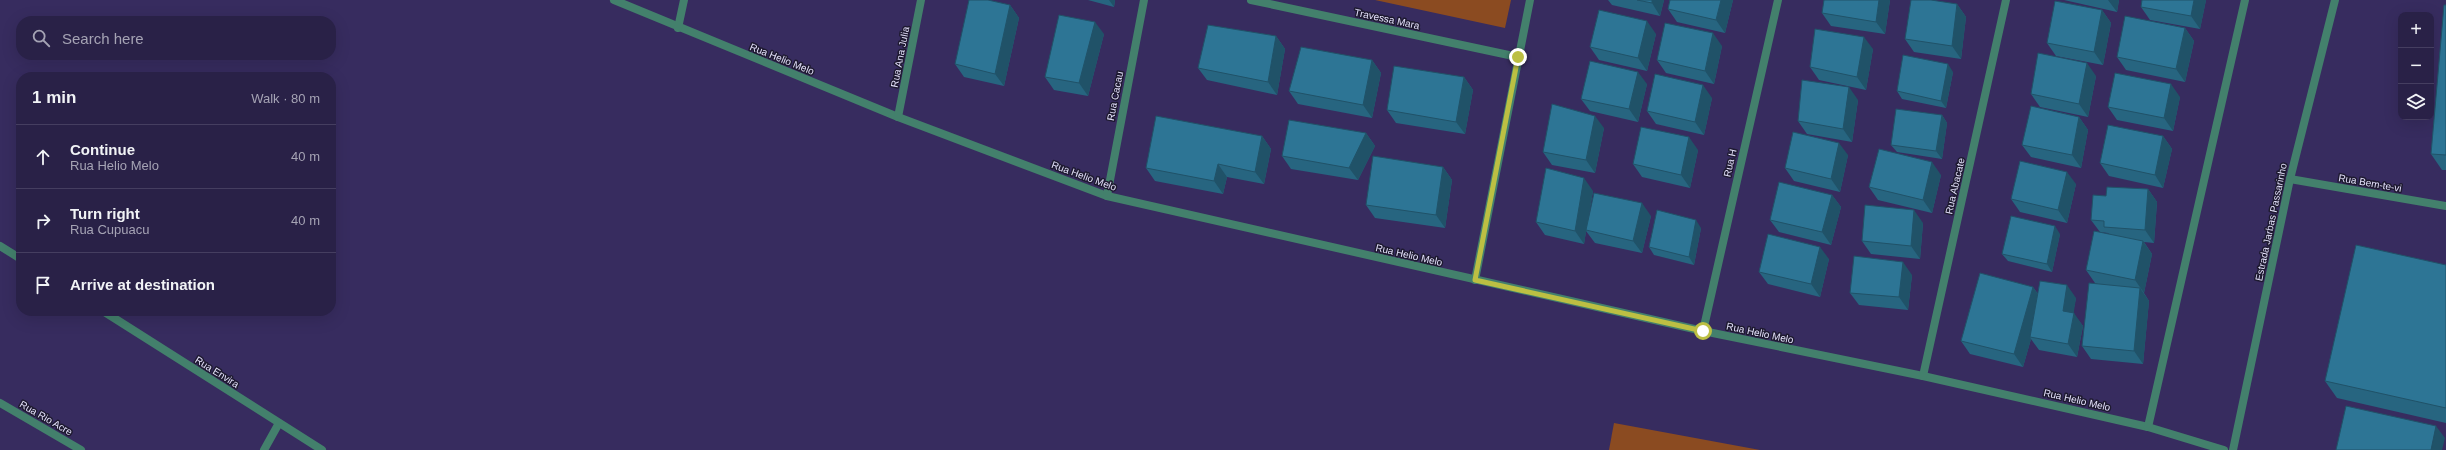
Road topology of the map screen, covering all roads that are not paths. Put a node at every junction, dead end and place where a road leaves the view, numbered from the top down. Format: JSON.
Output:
{"nodes":[{"id":1,"x":614,"y":0,"type":"edge"},
{"id":2,"x":684,"y":0,"type":"edge"},
{"id":3,"x":921,"y":0,"type":"edge"},
{"id":4,"x":1144,"y":0,"type":"edge"},
{"id":5,"x":1251,"y":0,"type":"edge"},
{"id":6,"x":1530,"y":0,"type":"edge"},
{"id":7,"x":1778,"y":0,"type":"edge"},
{"id":8,"x":2006,"y":0,"type":"edge"},
{"id":9,"x":2245,"y":0,"type":"edge"},
{"id":10,"x":2335,"y":0,"type":"edge"},
{"id":11,"x":678,"y":28,"type":"junction"},
{"id":12,"x":1518,"y":57,"type":"junction"},
{"id":13,"x":898,"y":117,"type":"junction"},
{"id":14,"x":2290,"y":179,"type":"junction"},
{"id":15,"x":1107,"y":196,"type":"junction"},
{"id":16,"x":2446,"y":206,"type":"edge"},
{"id":17,"x":0,"y":246,"type":"edge"},
{"id":18,"x":16,"y":256,"type":"edge"},
{"id":19,"x":1475,"y":280,"type":"junction"},
{"id":20,"x":111,"y":316,"type":"edge"},
{"id":21,"x":1703,"y":331,"type":"junction"},
{"id":22,"x":1923,"y":376,"type":"junction"},
{"id":23,"x":0,"y":403,"type":"edge"},
{"id":24,"x":279,"y":423,"type":"junction"},
{"id":25,"x":2148,"y":426,"type":"junction"},
{"id":26,"x":82,"y":450,"type":"edge"},
{"id":27,"x":264,"y":450,"type":"edge"},
{"id":28,"x":322,"y":450,"type":"edge"},
{"id":29,"x":2224,"y":450,"type":"edge"},
{"id":30,"x":2233,"y":450,"type":"edge"}],
"edges":[{"from":1,"to":11,"type":"street","name":"Rua Helio Melo"},
{"from":2,"to":11,"type":"street"},
{"from":3,"to":13,"type":"street","name":"Rua Ana Julia"},
{"from":4,"to":15,"type":"street","name":"Rua Cacau"},
{"from":5,"to":12,"type":"street","name":"Travessa Mara"},
{"from":6,"to":12,"type":"street"},
{"from":7,"to":21,"type":"street","name":"Rua H"},
{"from":8,"to":22,"type":"street","name":"Rua Abacate"},
{"from":9,"to":25,"type":"street"},
{"from":10,"to":14,"type":"street","name":"Estrada Jarbas Passarinho"},
{"from":11,"to":13,"type":"street","name":"Rua Helio Melo"},
{"from":12,"to":19,"type":"street"},
{"from":13,"to":15,"type":"street","name":"Rua Helio Melo"},
{"from":14,"to":16,"type":"street","name":"Rua Bem-te-vi"},
{"from":14,"to":30,"type":"street","name":"Estrada Jarbas Passarinho"},
{"from":15,"to":19,"type":"street","name":"Rua Helio Melo"},
{"from":17,"to":18,"type":"street"},
{"from":19,"to":21,"type":"street","name":"Rua Helio Melo"},
{"from":20,"to":24,"type":"street","name":"Rua Envira"},
{"from":21,"to":22,"type":"street","name":"Rua Helio Melo"},
{"from":22,"to":25,"type":"street","name":"Rua Helio Melo"},
{"from":23,"to":26,"type":"street","name":"Rua Rio Acre"},
{"from":24,"to":27,"type":"street"},
{"from":24,"to":28,"type":"street","name":"Rua Envira"},
{"from":25,"to":29,"type":"street","name":"Rua Helio Melo"}]}
